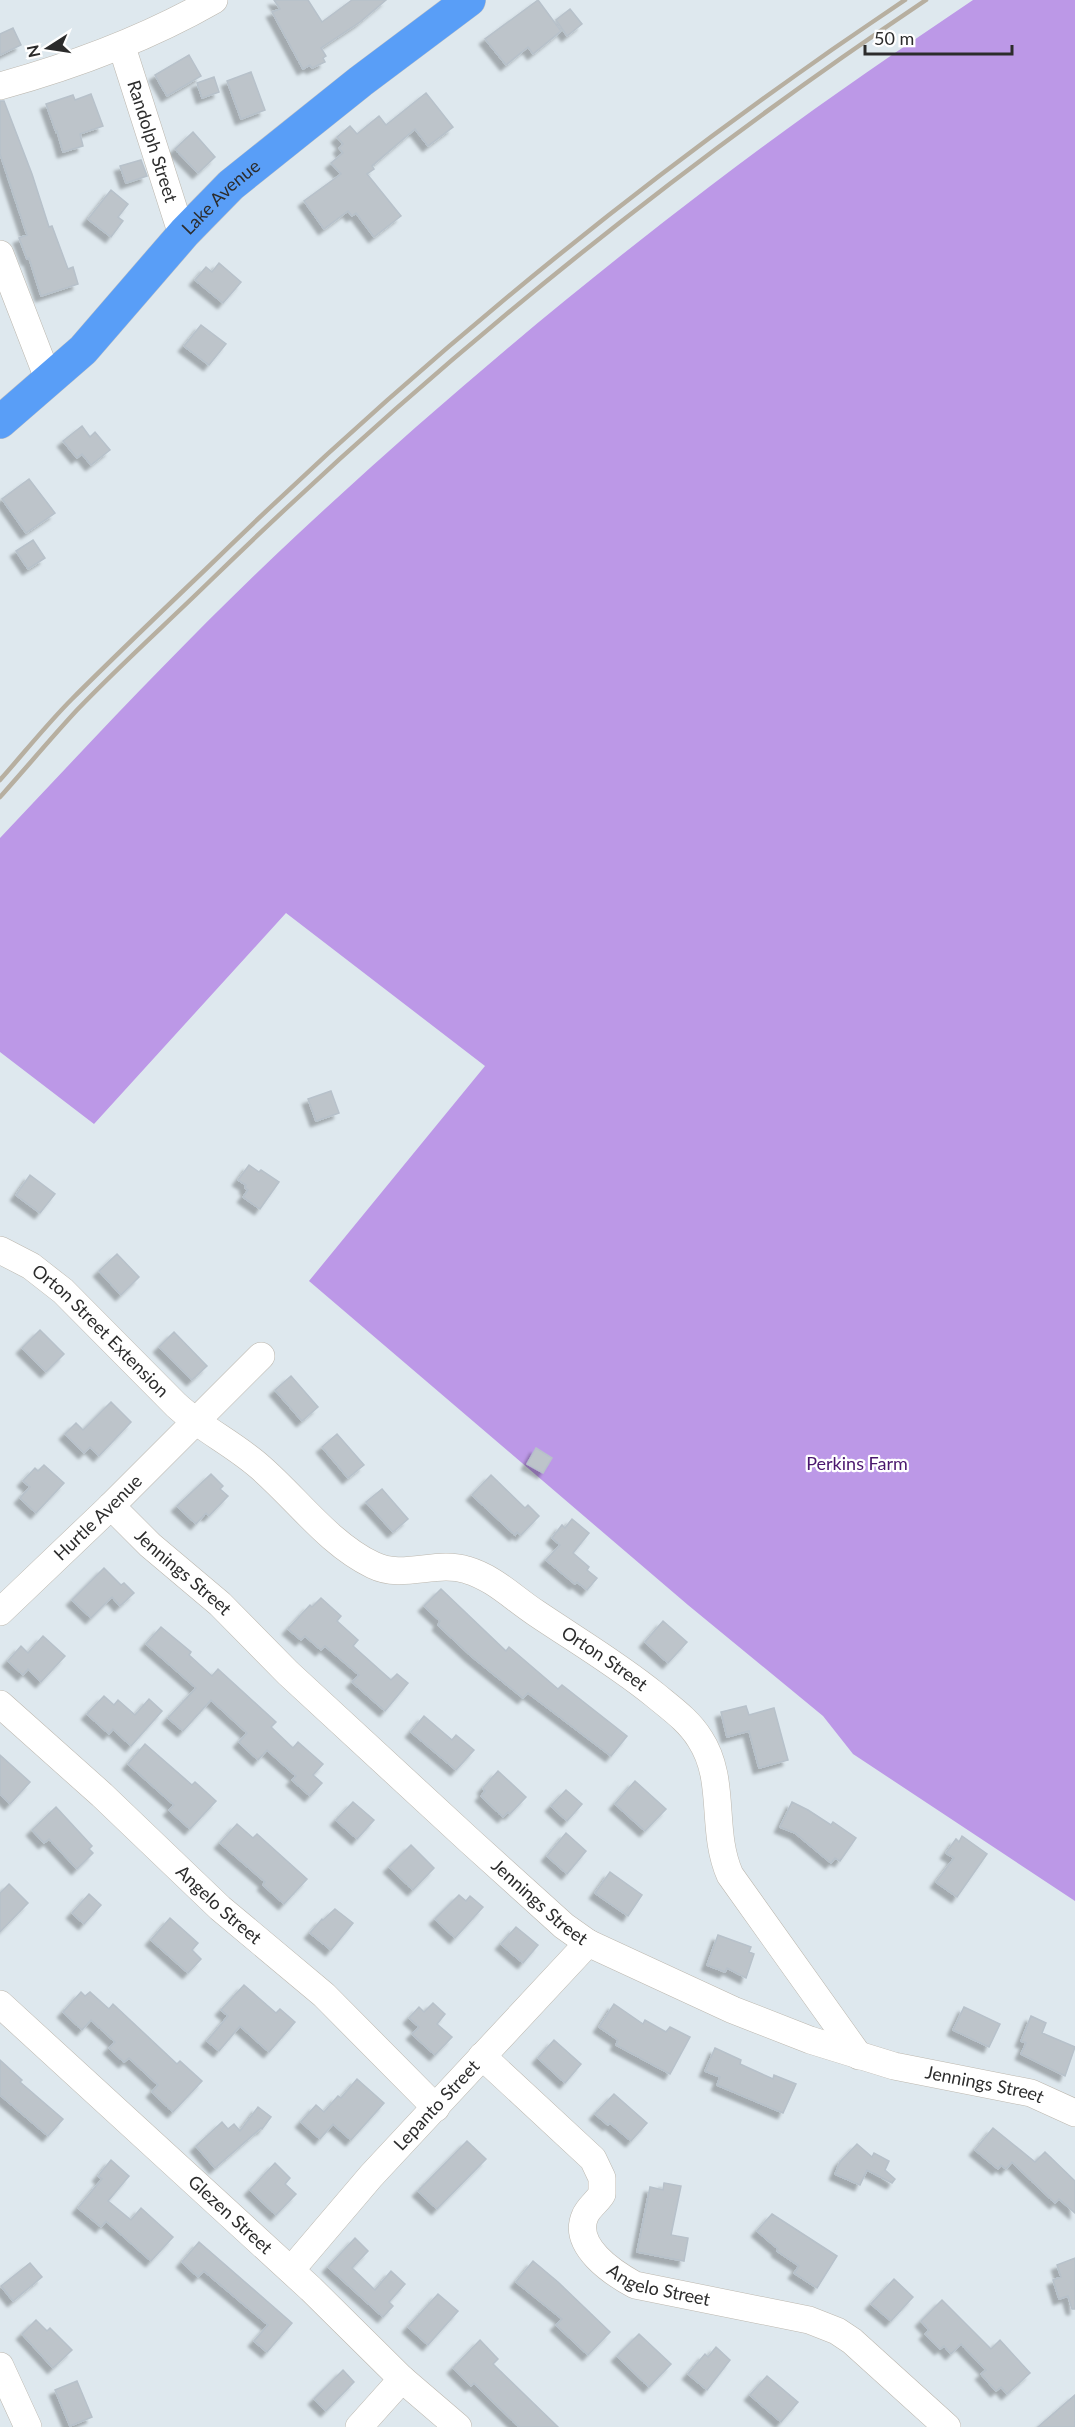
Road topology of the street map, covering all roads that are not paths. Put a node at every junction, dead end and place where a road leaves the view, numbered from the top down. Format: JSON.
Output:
{"nodes":[{"id":1,"x":214,"y":0,"type":"edge"},
{"id":2,"x":469,"y":0,"type":"edge"},
{"id":3,"x":122,"y":47,"type":"junction"},
{"id":4,"x":0,"y":86,"type":"edge"},
{"id":5,"x":182,"y":235,"type":"junction"},
{"id":6,"x":0,"y":254,"type":"edge"},
{"id":7,"x":49,"y":381,"type":"junction"},
{"id":8,"x":0,"y":422,"type":"edge"},
{"id":9,"x":0,"y":1250,"type":"edge"},
{"id":10,"x":261,"y":1356,"type":"dead end"},
{"id":11,"x":195,"y":1422,"type":"junction"},
{"id":12,"x":111,"y":1506,"type":"junction"},
{"id":13,"x":0,"y":1612,"type":"edge"},
{"id":14,"x":0,"y":1704,"type":"edge"},
{"id":15,"x":588,"y":1943,"type":"junction"},
{"id":16,"x":0,"y":2004,"type":"edge"},
{"id":17,"x":482,"y":2056,"type":"junction"},
{"id":18,"x":859,"y":2056,"type":"junction"},
{"id":19,"x":436,"y":2108,"type":"junction"},
{"id":20,"x":1075,"y":2113,"type":"edge"},
{"id":21,"x":291,"y":2270,"type":"junction"},
{"id":22,"x":0,"y":2366,"type":"edge"},
{"id":23,"x":402,"y":2379,"type":"junction"},
{"id":24,"x":28,"y":2427,"type":"edge"},
{"id":25,"x":359,"y":2427,"type":"edge"},
{"id":26,"x":458,"y":2427,"type":"edge"},
{"id":27,"x":947,"y":2427,"type":"edge"}],
"edges":[{"from":1,"to":3,"type":"street"},
{"from":2,"to":5,"type":"main road","name":"Lake Avenue"},
{"from":3,"to":4,"type":"street"},
{"from":3,"to":5,"type":"street","name":"Randolph Street"},
{"from":5,"to":7,"type":"main road","name":"Lake Avenue"},
{"from":6,"to":7,"type":"street"},
{"from":7,"to":8,"type":"main road","name":"Lake Avenue"},
{"from":9,"to":11,"type":"street","name":"Orton Street Extension"},
{"from":10,"to":11,"type":"street","name":"Hurtle Avenue"},
{"from":11,"to":12,"type":"street","name":"Hurtle Avenue"},
{"from":11,"to":18,"type":"street","name":"Orton Street"},
{"from":12,"to":13,"type":"street","name":"Hurtle Avenue"},
{"from":12,"to":15,"type":"street","name":"Jennings Street"},
{"from":14,"to":19,"type":"street","name":"Angelo Street"},
{"from":15,"to":17,"type":"street","name":"Lepanto Street"},
{"from":15,"to":18,"type":"street","name":"Jennings Street"},
{"from":16,"to":21,"type":"street","name":"Glezen Street"},
{"from":17,"to":19,"type":"street","name":"Lepanto Street"},
{"from":17,"to":27,"type":"street","name":"Angelo Street"},
{"from":18,"to":20,"type":"street","name":"Jennings Street"},
{"from":19,"to":21,"type":"street","name":"Lepanto Street"},
{"from":21,"to":23,"type":"street","name":"Glezen Street"},
{"from":22,"to":24,"type":"street"},
{"from":23,"to":25,"type":"street"},
{"from":23,"to":26,"type":"street","name":"Glezen Street"}]}
